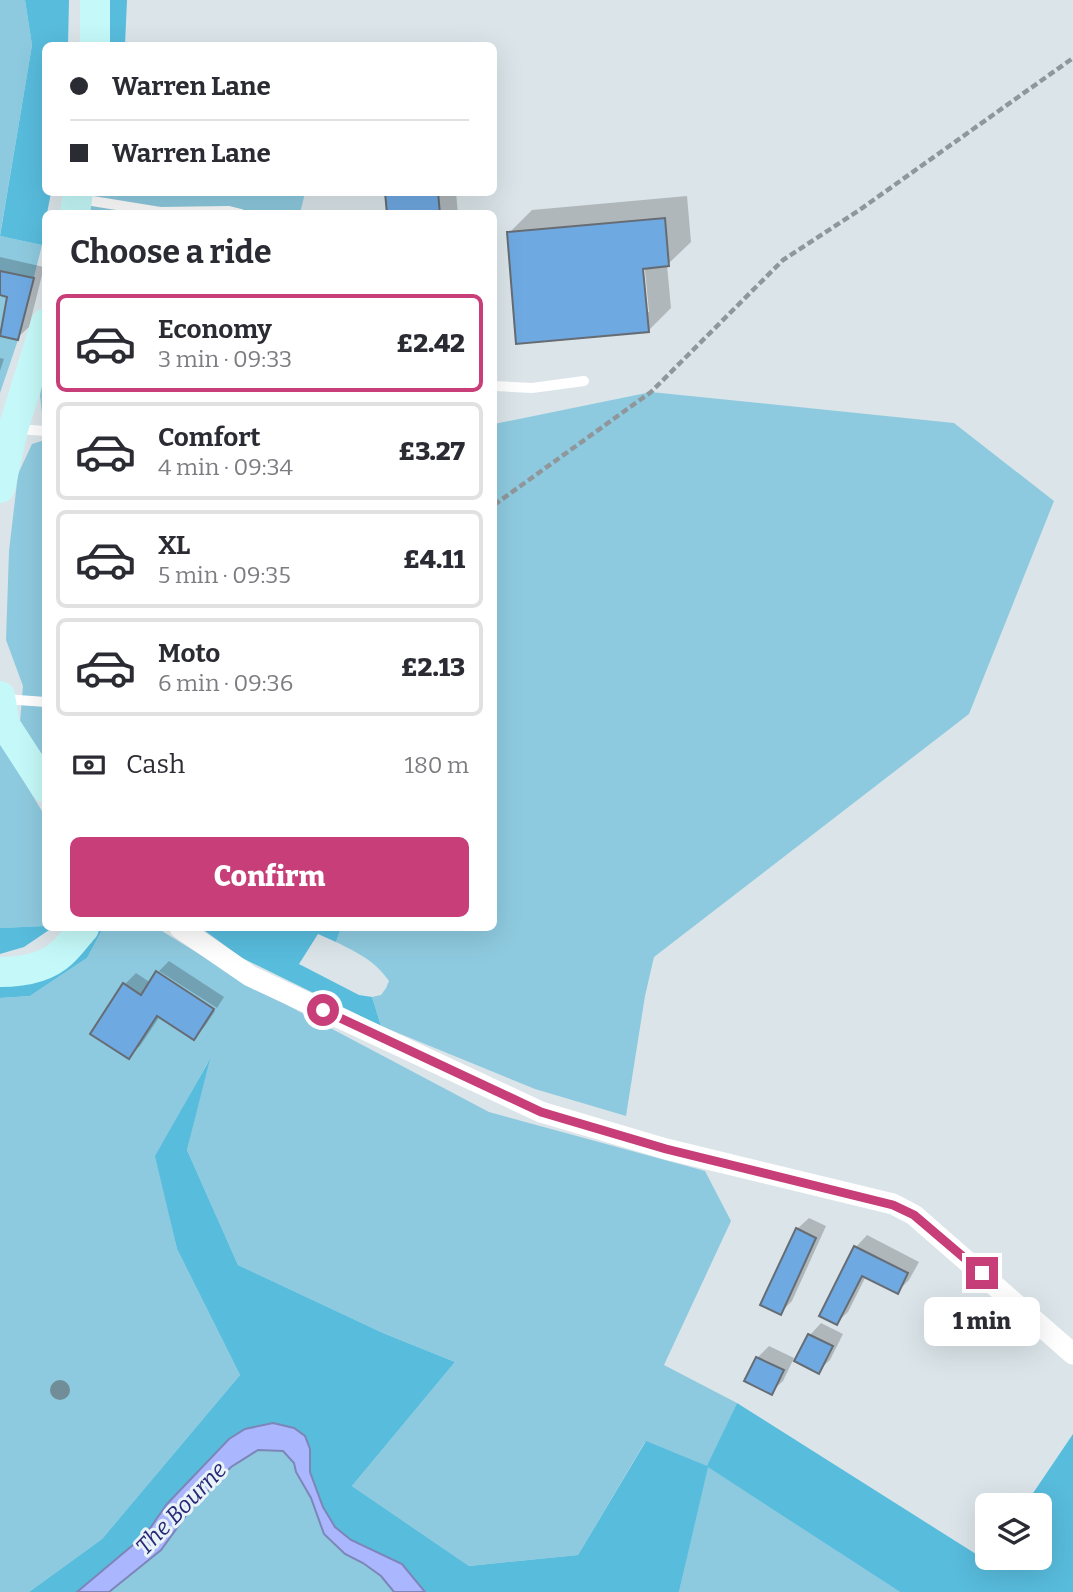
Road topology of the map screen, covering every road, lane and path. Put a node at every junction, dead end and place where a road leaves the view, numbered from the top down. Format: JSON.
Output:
{"nodes":[{"id":1,"x":94,"y":0,"type":"edge"},
{"id":2,"x":94,"y":42,"type":"edge"},
{"id":3,"x":1073,"y":58,"type":"edge"},
{"id":4,"x":77,"y":201,"type":"edge"},
{"id":5,"x":145,"y":210,"type":"edge"},
{"id":6,"x":42,"y":336,"type":"edge"},
{"id":7,"x":584,"y":381,"type":"dead end"},
{"id":8,"x":497,"y":386,"type":"edge"},
{"id":9,"x":13,"y":429,"type":"junction"},
{"id":10,"x":42,"y":431,"type":"edge"},
{"id":11,"x":0,"y":488,"type":"edge"},
{"id":12,"x":497,"y":503,"type":"edge"},
{"id":13,"x":0,"y":697,"type":"edge"},
{"id":14,"x":42,"y":702,"type":"edge"},
{"id":15,"x":42,"y":782,"type":"edge"},
{"id":16,"x":81,"y":931,"type":"edge"},
{"id":17,"x":184,"y":931,"type":"edge"},
{"id":18,"x":0,"y":972,"type":"edge"},
{"id":19,"x":1073,"y":1354,"type":"edge"}],
"edges":[{"from":1,"to":2,"type":"main road"},
{"from":3,"to":12,"type":"path"},
{"from":4,"to":5,"type":"lane"},
{"from":6,"to":9,"type":"main road"},
{"from":7,"to":8,"type":"lane"},
{"from":9,"to":10,"type":"lane"},
{"from":9,"to":11,"type":"main road"},
{"from":13,"to":14,"type":"lane"},
{"from":13,"to":15,"type":"main road"},
{"from":16,"to":18,"type":"main road"},
{"from":17,"to":19,"type":"street"}]}
